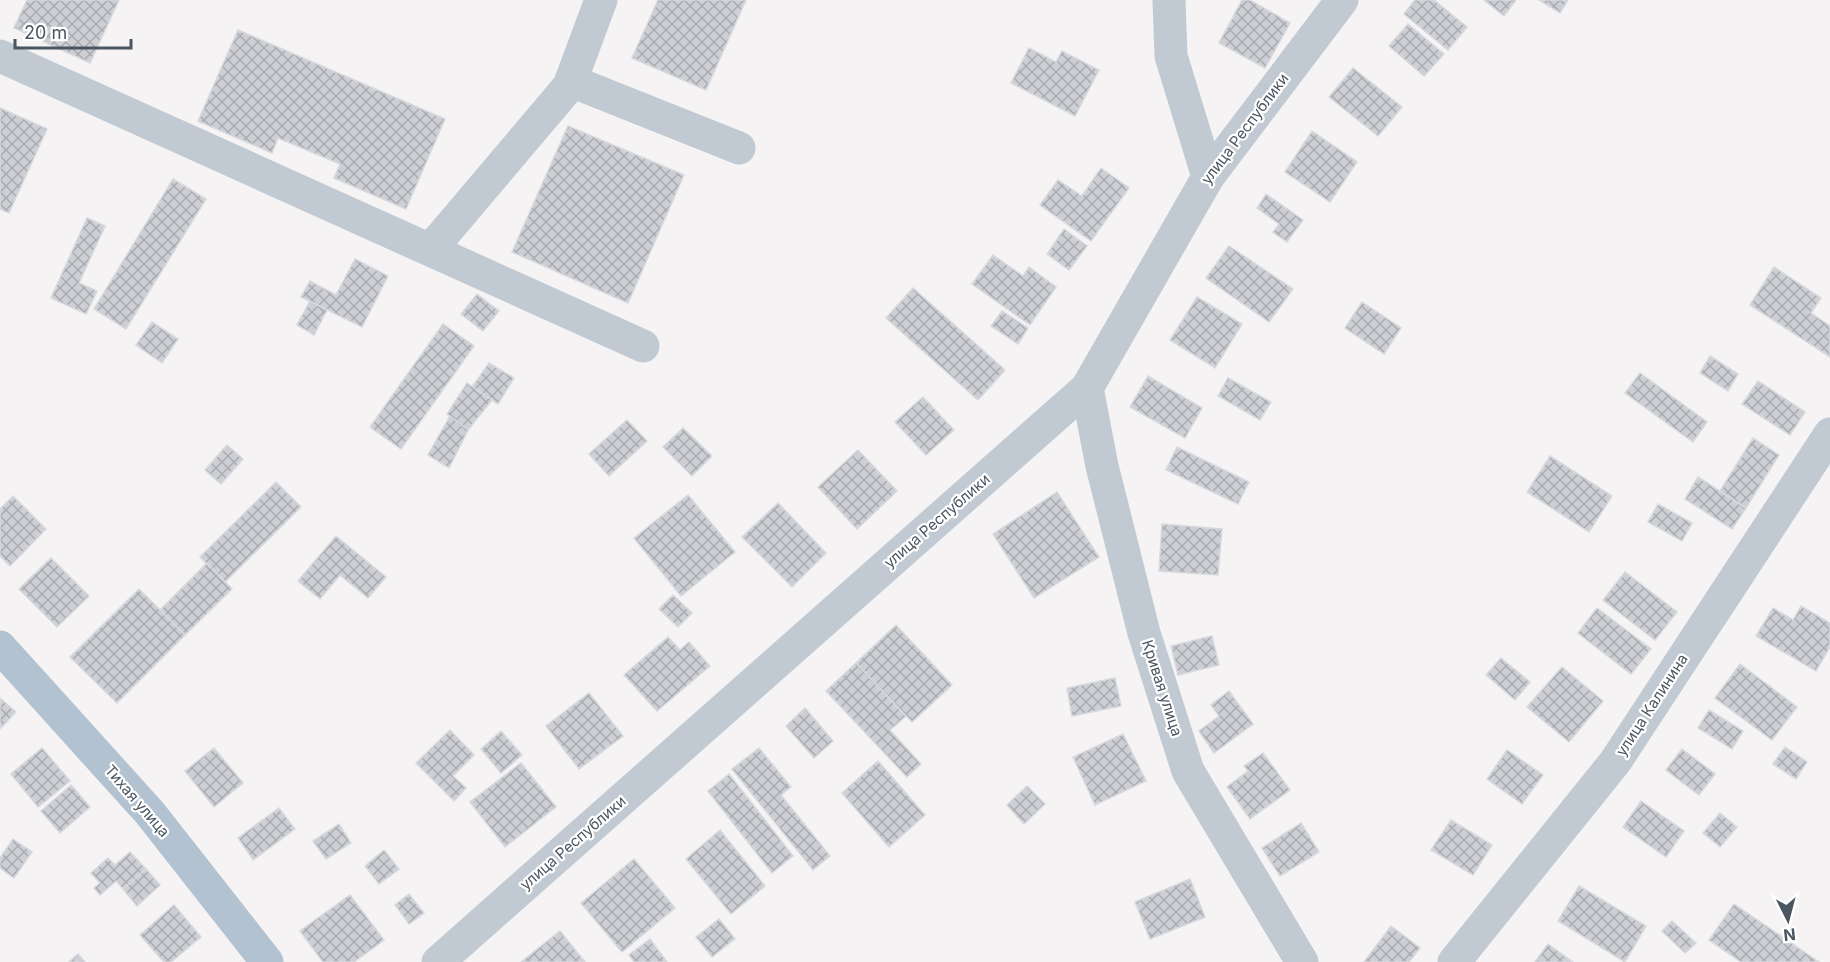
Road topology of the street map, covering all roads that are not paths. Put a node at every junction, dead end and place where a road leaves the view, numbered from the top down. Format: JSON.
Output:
{"nodes":[{"id":1,"x":601,"y":0,"type":"edge"},
{"id":2,"x":1169,"y":0,"type":"edge"},
{"id":3,"x":1342,"y":0,"type":"edge"},
{"id":4,"x":0,"y":56,"type":"edge"},
{"id":5,"x":571,"y":81,"type":"junction"},
{"id":6,"x":739,"y":148,"type":"dead end"},
{"id":7,"x":1208,"y":177,"type":"junction"},
{"id":8,"x":431,"y":249,"type":"junction"},
{"id":9,"x":643,"y":346,"type":"dead end"},
{"id":10,"x":1087,"y":388,"type":"junction"},
{"id":11,"x":1830,"y":434,"type":"edge"},
{"id":12,"x":0,"y":647,"type":"edge"},
{"id":13,"x":267,"y":962,"type":"edge"},
{"id":14,"x":438,"y":962,"type":"edge"},
{"id":15,"x":1302,"y":962,"type":"edge"},
{"id":16,"x":1454,"y":962,"type":"edge"}],
"edges":[{"from":1,"to":5,"type":"street"},
{"from":2,"to":7,"type":"street"},
{"from":3,"to":7,"type":"street","name":"улица Республики"},
{"from":4,"to":8,"type":"street"},
{"from":5,"to":6,"type":"street"},
{"from":5,"to":8,"type":"street"},
{"from":7,"to":10,"type":"street","name":"улица Республики"},
{"from":8,"to":9,"type":"street"},
{"from":10,"to":14,"type":"street","name":"улица Республики"},
{"from":10,"to":15,"type":"street","name":"Кривая улица"},
{"from":11,"to":16,"type":"street","name":"улица Калинина"},
{"from":12,"to":13,"type":"main road","name":"Тихая улица"}]}
